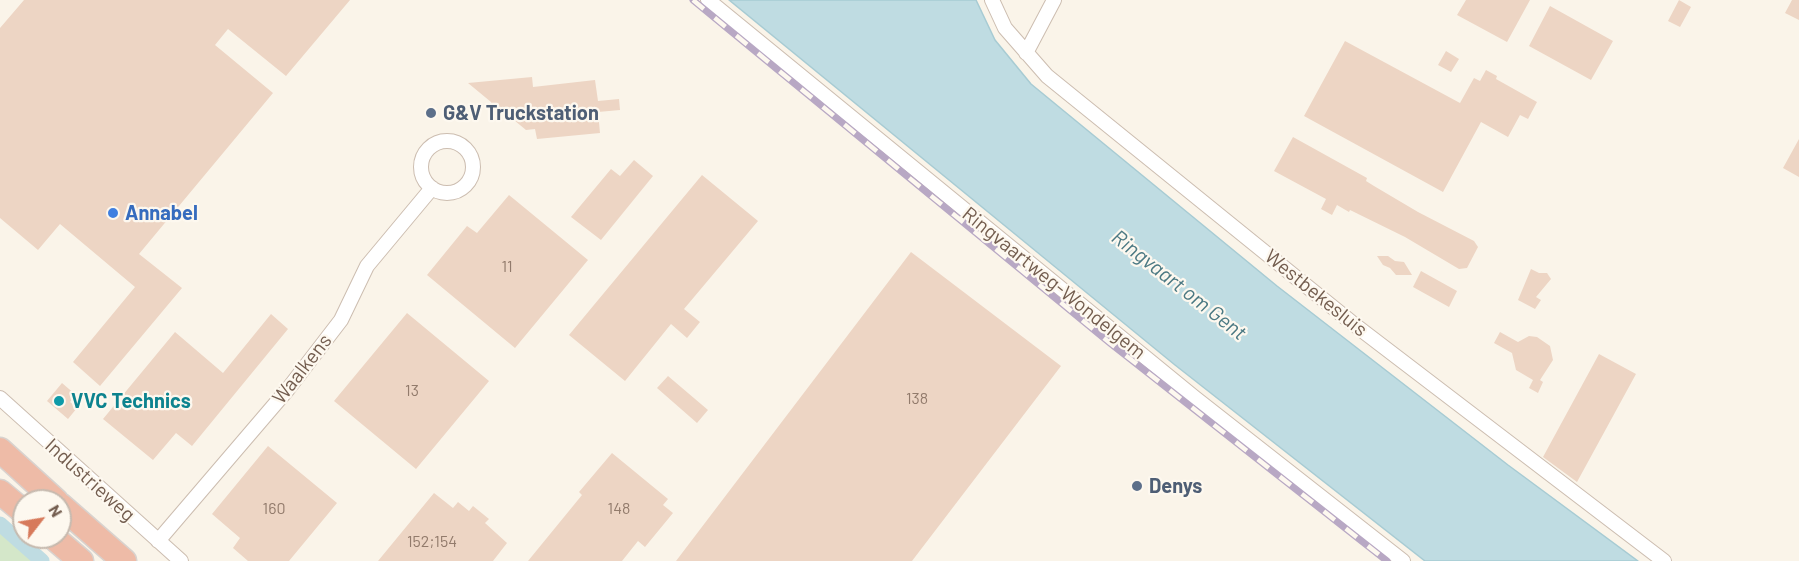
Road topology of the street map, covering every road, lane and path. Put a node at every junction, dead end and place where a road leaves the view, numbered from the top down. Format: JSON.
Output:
{"nodes":[{"id":1,"x":708,"y":0,"type":"edge"},
{"id":2,"x":992,"y":0,"type":"edge"},
{"id":3,"x":1054,"y":0,"type":"edge"},
{"id":4,"x":1026,"y":53,"type":"junction"},
{"id":5,"x":432,"y":188,"type":"dead end"},
{"id":6,"x":0,"y":398,"type":"edge"},
{"id":7,"x":0,"y":450,"type":"edge"},
{"id":8,"x":43,"y":489,"type":"edge"},
{"id":9,"x":0,"y":492,"type":"edge"},
{"id":10,"x":12,"y":502,"type":"edge"},
{"id":11,"x":72,"y":516,"type":"edge"},
{"id":12,"x":158,"y":542,"type":"junction"},
{"id":13,"x":67,"y":549,"type":"edge"},
{"id":14,"x":81,"y":561,"type":"edge"},
{"id":15,"x":124,"y":561,"type":"edge"},
{"id":16,"x":181,"y":561,"type":"edge"},
{"id":17,"x":1403,"y":561,"type":"edge"},
{"id":18,"x":1664,"y":561,"type":"edge"}],
"edges":[{"from":1,"to":17,"type":"street","name":"Ringvaartweg-Wondelgem"},
{"from":2,"to":4,"type":"street","name":"Westbekesluis"},
{"from":3,"to":4,"type":"street"},
{"from":4,"to":18,"type":"street","name":"Westbekesluis"},
{"from":5,"to":12,"type":"street","name":"Waalkens"},
{"from":6,"to":12,"type":"street","name":"Industrieweg"},
{"from":7,"to":8,"type":"highway","name":"Industrieweg"},
{"from":9,"to":10,"type":"highway"},
{"from":11,"to":15,"type":"highway","name":"Industrieweg"},
{"from":12,"to":16,"type":"street","name":"Industrieweg"},
{"from":13,"to":14,"type":"highway"}]}
